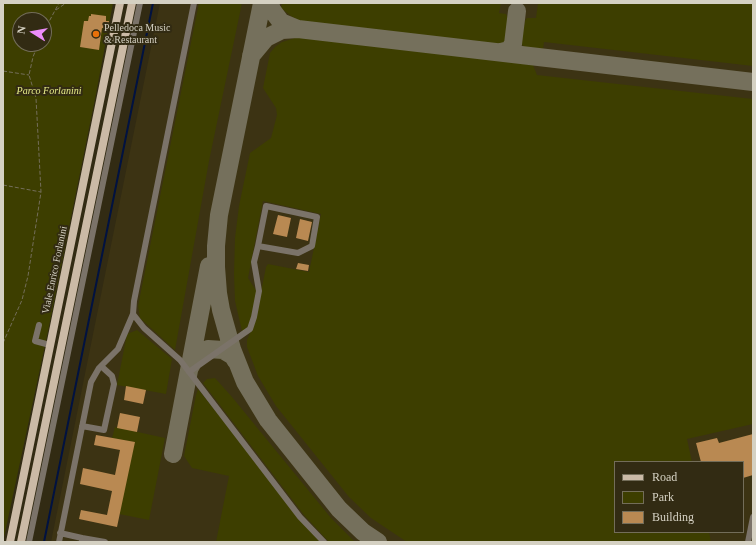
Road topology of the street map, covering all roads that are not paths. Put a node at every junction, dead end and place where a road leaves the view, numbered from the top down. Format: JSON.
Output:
{"nodes":[{"id":1,"x":120,"y":3,"type":"edge"},
{"id":2,"x":132,"y":3,"type":"edge"},
{"id":3,"x":140,"y":3,"type":"edge"},
{"id":4,"x":194,"y":3,"type":"edge"},
{"id":5,"x":258,"y":246,"type":"junction"},
{"id":6,"x":133,"y":314,"type":"junction"},
{"id":7,"x":39,"y":325,"type":"dead end"},
{"id":8,"x":50,"y":345,"type":"junction"},
{"id":9,"x":101,"y":366,"type":"junction"},
{"id":10,"x":189,"y":372,"type":"junction"},
{"id":11,"x":82,"y":426,"type":"junction"},
{"id":12,"x":753,"y":517,"type":"edge"},
{"id":13,"x":60,"y":533,"type":"junction"},
{"id":14,"x":82,"y":540,"type":"edge"},
{"id":15,"x":10,"y":542,"type":"edge"},
{"id":16,"x":21,"y":542,"type":"edge"},
{"id":17,"x":29,"y":542,"type":"edge"},
{"id":18,"x":58,"y":542,"type":"edge"},
{"id":19,"x":105,"y":542,"type":"edge"},
{"id":20,"x":324,"y":542,"type":"edge"},
{"id":21,"x":748,"y":542,"type":"edge"}],
"edges":[{"from":1,"to":8,"type":"main road","name":"Viale Enrico Forlanini"},
{"from":2,"to":16,"type":"main road","name":"Viale Enrico Forlanini"},
{"from":3,"to":17,"type":"lane"},
{"from":4,"to":6,"type":"lane"},
{"from":5,"to":5,"type":"lane"},
{"from":5,"to":10,"type":"lane"},
{"from":6,"to":9,"type":"lane"},
{"from":6,"to":10,"type":"lane"},
{"from":7,"to":8,"type":"lane"},
{"from":8,"to":15,"type":"main road","name":"Viale Enrico Forlanini"},
{"from":9,"to":11,"type":"lane"},
{"from":9,"to":11,"type":"lane"},
{"from":10,"to":20,"type":"lane"},
{"from":11,"to":13,"type":"lane"},
{"from":12,"to":21,"type":"lane"},
{"from":13,"to":14,"type":"lane"},
{"from":13,"to":18,"type":"lane"},
{"from":14,"to":19,"type":"lane"}]}
